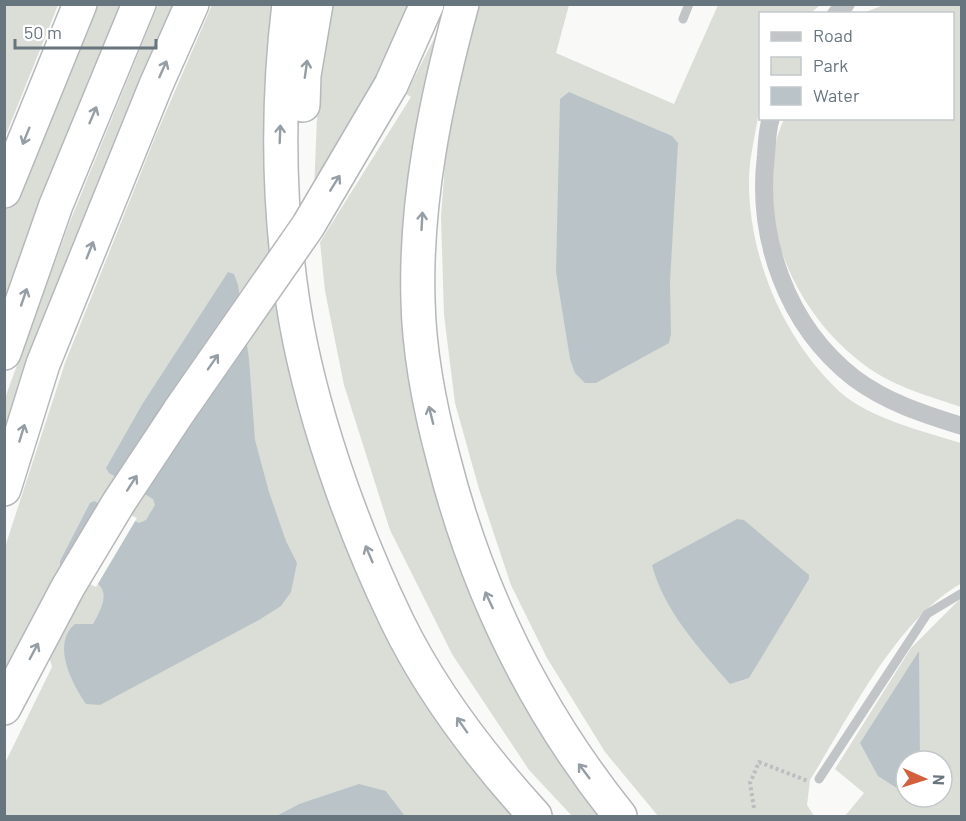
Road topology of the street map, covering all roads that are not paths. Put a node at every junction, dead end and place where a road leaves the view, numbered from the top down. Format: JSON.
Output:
{"nodes":[{"id":1,"x":80,"y":4,"type":"edge"},
{"id":2,"x":139,"y":4,"type":"edge"},
{"id":3,"x":192,"y":4,"type":"edge"},
{"id":4,"x":289,"y":4,"type":"edge"},
{"id":5,"x":316,"y":4,"type":"edge"},
{"id":6,"x":427,"y":4,"type":"edge"},
{"id":7,"x":438,"y":4,"type":"edge"},
{"id":8,"x":462,"y":4,"type":"edge"},
{"id":9,"x":689,"y":4,"type":"edge"},
{"id":10,"x":683,"y":19,"type":"dead end"},
{"id":11,"x":397,"y":71,"type":"junction"},
{"id":12,"x":771,"y":120,"type":"edge"},
{"id":13,"x":4,"y":191,"type":"edge"},
{"id":14,"x":4,"y":353,"type":"edge"},
{"id":15,"x":314,"y":400,"type":"junction"},
{"id":16,"x":962,"y":426,"type":"edge"},
{"id":17,"x":4,"y":489,"type":"edge"},
{"id":18,"x":962,"y":592,"type":"edge"},
{"id":19,"x":6,"y":706,"type":"edge"},
{"id":20,"x":819,"y":779,"type":"road end"},
{"id":21,"x":535,"y":816,"type":"edge"},
{"id":22,"x":620,"y":816,"type":"edge"}],
"edges":[{"from":1,"to":13,"type":"highway","one_way":true},
{"from":14,"to":2,"type":"highway","one_way":true},
{"from":17,"to":3,"type":"highway","one_way":true},
{"from":15,"to":4,"type":"highway","one_way":true},
{"from":15,"to":5,"type":"highway","one_way":true},
{"from":6,"to":11,"type":"highway"},
{"from":7,"to":11,"type":"highway"},
{"from":22,"to":8,"type":"highway","one_way":true},
{"from":9,"to":10,"type":"lane"},
{"from":19,"to":11,"type":"highway","one_way":true,"bridge":true},
{"from":12,"to":16,"type":"street"},
{"from":21,"to":15,"type":"highway","one_way":true},
{"from":18,"to":20,"type":"lane"}]}
